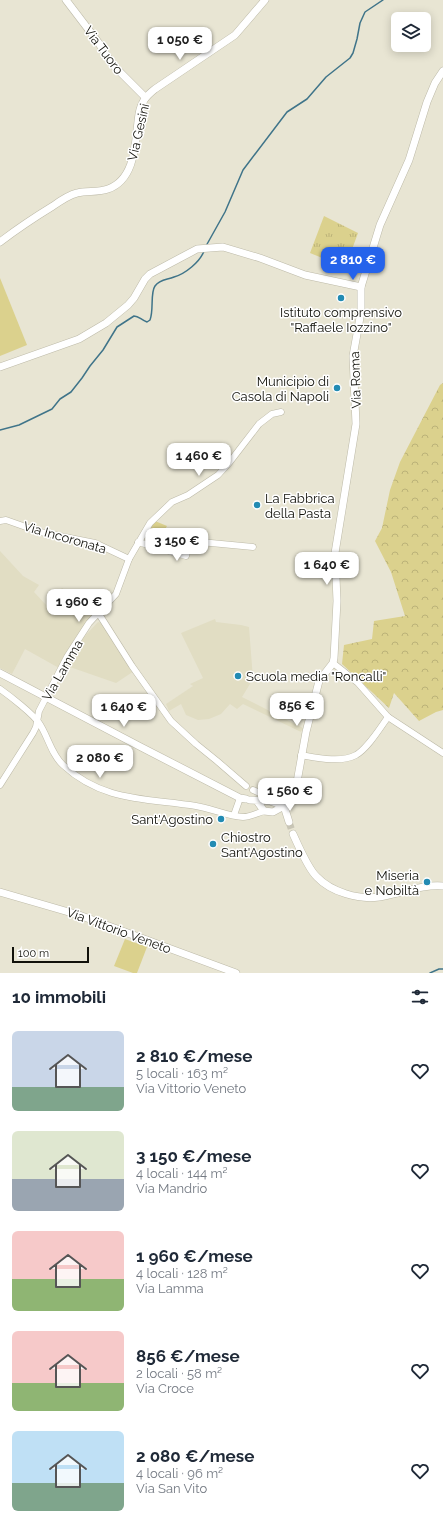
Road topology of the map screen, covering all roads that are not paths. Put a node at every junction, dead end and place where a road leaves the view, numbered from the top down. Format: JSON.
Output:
{"nodes":[{"id":1,"x":66,"y":0,"type":"edge"},
{"id":2,"x":265,"y":0,"type":"edge"},
{"id":3,"x":443,"y":71,"type":"edge"},
{"id":4,"x":145,"y":97,"type":"junction"},
{"id":5,"x":0,"y":242,"type":"edge"},
{"id":6,"x":361,"y":287,"type":"junction"},
{"id":7,"x":0,"y":367,"type":"edge"},
{"id":8,"x":281,"y":412,"type":"dead end"},
{"id":9,"x":0,"y":521,"type":"edge"},
{"id":10,"x":138,"y":542,"type":"junction"},
{"id":11,"x":253,"y":547,"type":"dead end"},
{"id":12,"x":129,"y":559,"type":"junction"},
{"id":13,"x":99,"y":614,"type":"junction"},
{"id":14,"x":333,"y":663,"type":"junction"},
{"id":15,"x":0,"y":673,"type":"edge"},
{"id":16,"x":0,"y":689,"type":"edge"},
{"id":17,"x":46,"y":697,"type":"junction"},
{"id":18,"x":388,"y":717,"type":"junction"},
{"id":19,"x":38,"y":721,"type":"junction"},
{"id":20,"x":443,"y":753,"type":"edge"},
{"id":21,"x":301,"y":755,"type":"junction"},
{"id":22,"x":0,"y":785,"type":"edge"},
{"id":23,"x":246,"y":786,"type":"dead end"},
{"id":24,"x":253,"y":790,"type":"dead end"},
{"id":25,"x":248,"y":800,"type":"junction"},
{"id":26,"x":276,"y":803,"type":"junction"},
{"id":27,"x":284,"y":806,"type":"junction"},
{"id":28,"x":264,"y":811,"type":"junction"},
{"id":29,"x":234,"y":815,"type":"junction"},
{"id":30,"x":289,"y":822,"type":"tunnel mouth"},
{"id":31,"x":293,"y":834,"type":"tunnel mouth"},
{"id":32,"x":443,"y":886,"type":"edge"},
{"id":33,"x":0,"y":892,"type":"edge"},
{"id":34,"x":236,"y":973,"type":"edge"}],
"edges":[{"from":1,"to":4,"type":"street","name":"Via Tuoro"},
{"from":2,"to":4,"type":"street","name":"Via Gesini"},
{"from":3,"to":6,"type":"street","name":"Via Roma"},
{"from":4,"to":5,"type":"street","name":"Via Gesini"},
{"from":6,"to":7,"type":"street"},
{"from":6,"to":14,"type":"street","name":"Via Roma"},
{"from":8,"to":10,"type":"street","name":"Via Lamma"},
{"from":9,"to":12,"type":"street","name":"Via Incoronata"},
{"from":10,"to":11,"type":"street"},
{"from":10,"to":12,"type":"street","name":"Via Lamma"},
{"from":12,"to":13,"type":"street","name":"Via Lamma"},
{"from":13,"to":17,"type":"street","name":"Via Lamma"},
{"from":13,"to":23,"type":"street"},
{"from":14,"to":18,"type":"street"},
{"from":14,"to":21,"type":"street"},
{"from":15,"to":17,"type":"street"},
{"from":16,"to":19,"type":"street"},
{"from":17,"to":19,"type":"street","name":"Via Lamma"},
{"from":17,"to":25,"type":"street"},
{"from":18,"to":20,"type":"street"},
{"from":18,"to":21,"type":"street"},
{"from":19,"to":22,"type":"street","name":"Via Lamma"},
{"from":19,"to":29,"type":"street"},
{"from":21,"to":27,"type":"street"},
{"from":24,"to":26,"type":"street"},
{"from":25,"to":26,"type":"street"},
{"from":25,"to":28,"type":"street"},
{"from":25,"to":29,"type":"street"},
{"from":26,"to":27,"type":"street"},
{"from":27,"to":28,"type":"street"},
{"from":27,"to":30,"type":"street"},
{"from":28,"to":29,"type":"street"},
{"from":31,"to":32,"type":"street"},
{"from":33,"to":34,"type":"street","name":"Via Vittorio Veneto"}]}
